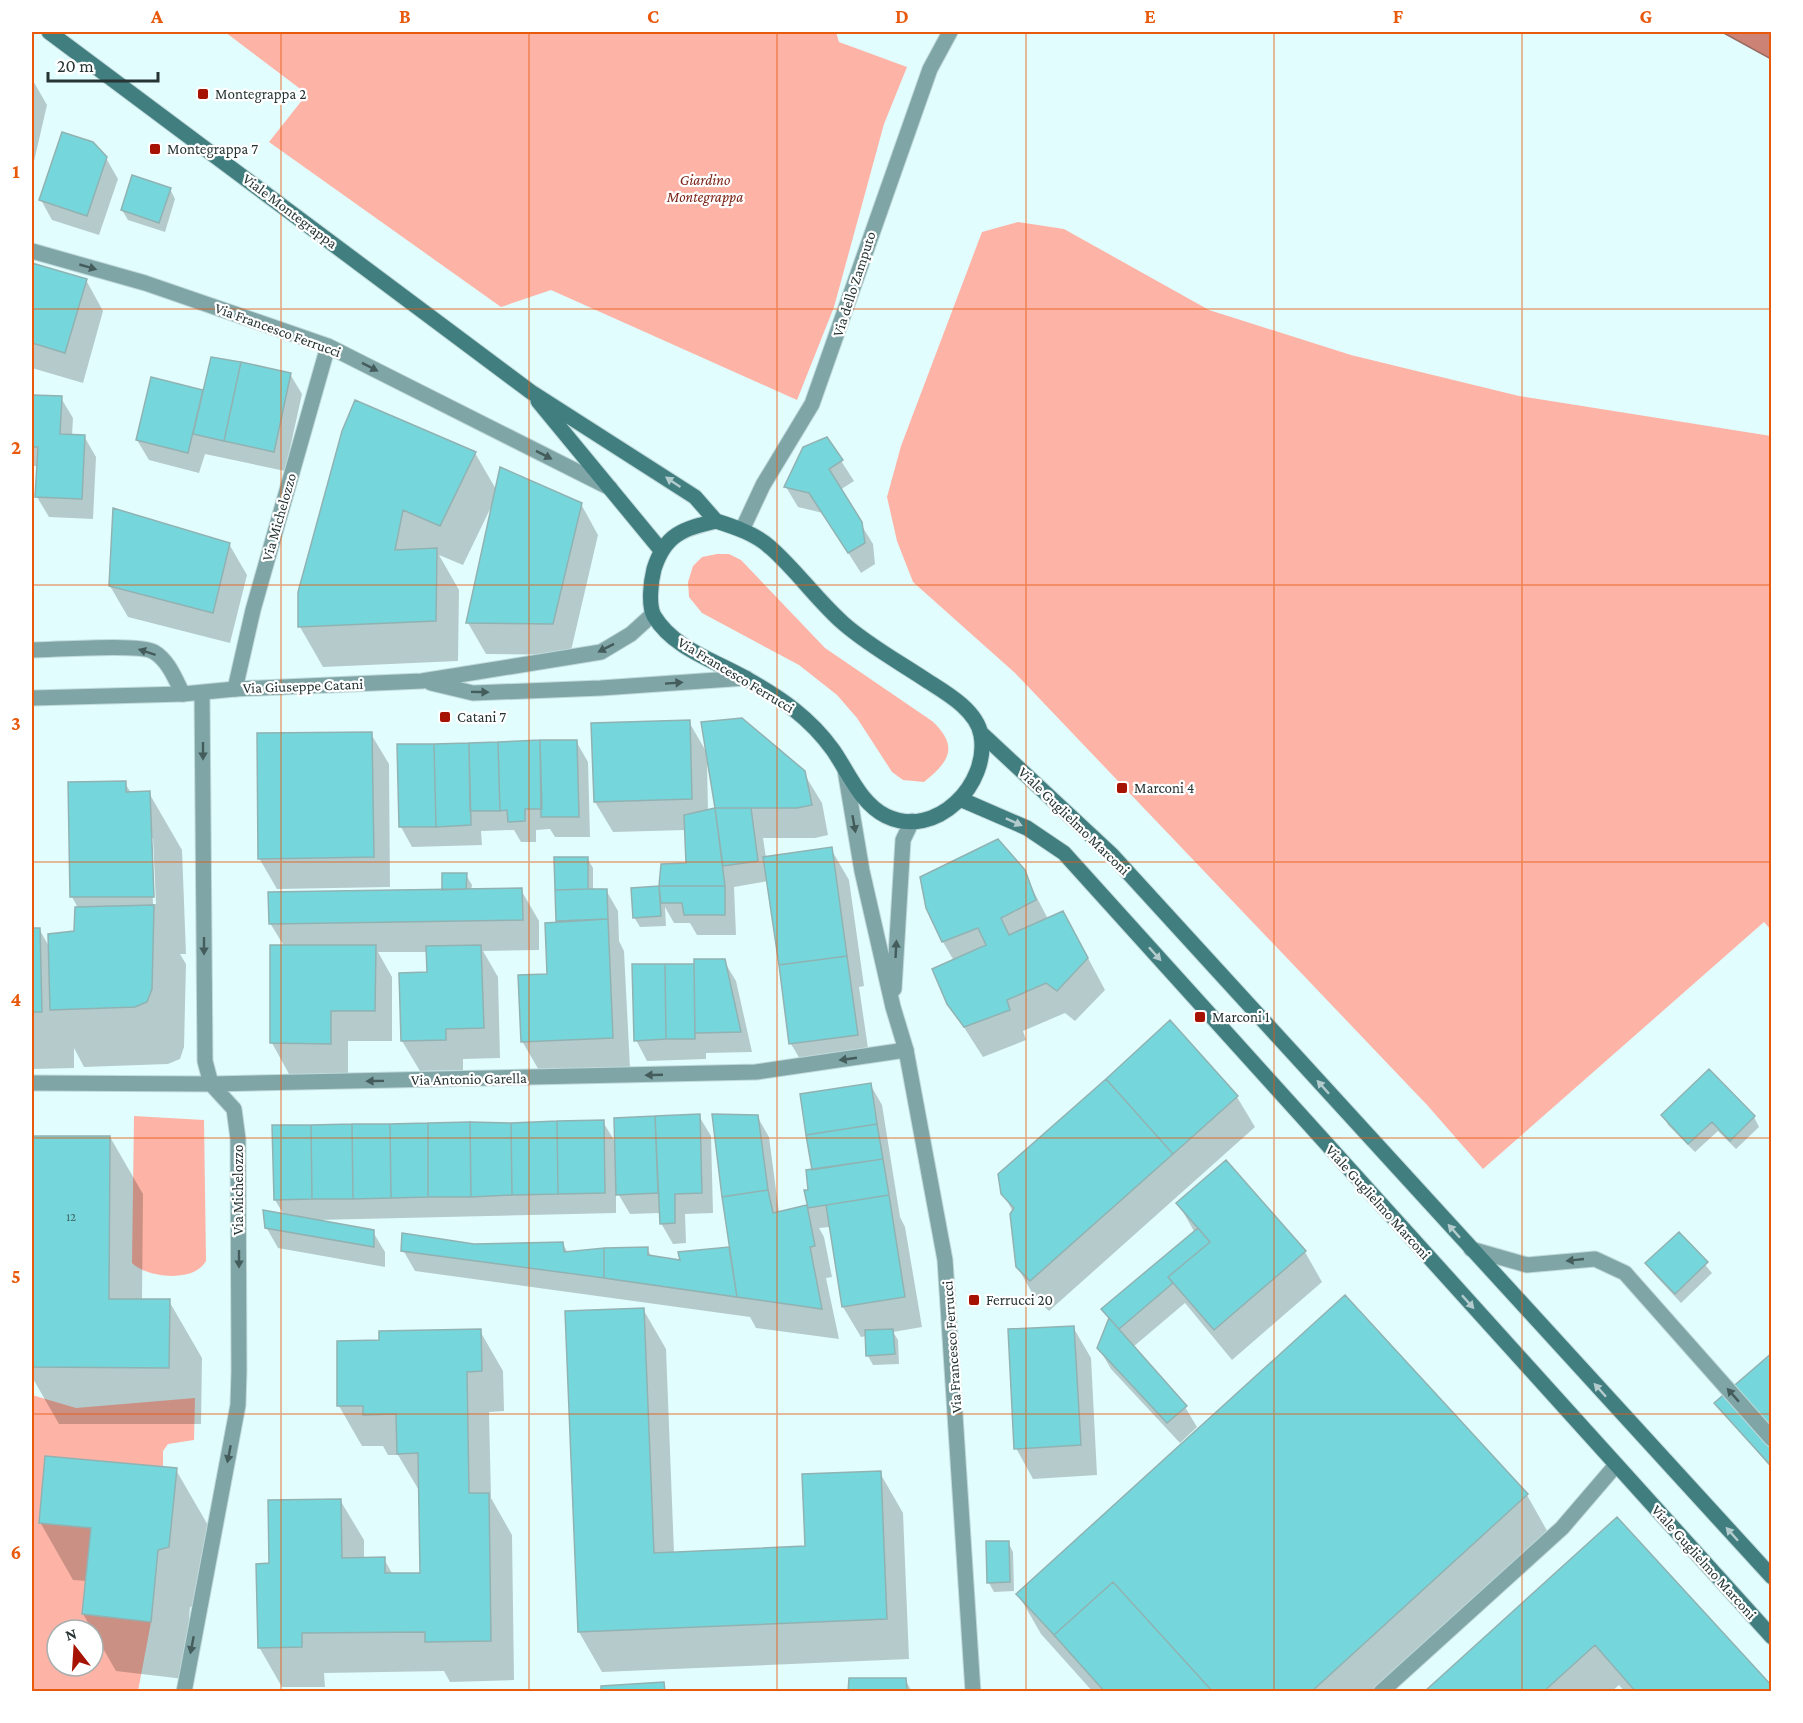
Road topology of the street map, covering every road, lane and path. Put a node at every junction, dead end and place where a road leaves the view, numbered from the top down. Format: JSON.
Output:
{"nodes":[{"id":1,"x":48,"y":32,"type":"edge"},
{"id":2,"x":950,"y":32,"type":"edge"},
{"id":3,"x":32,"y":251,"type":"edge"},
{"id":4,"x":328,"y":346,"type":"junction"},
{"id":5,"x":531,"y":392,"type":"junction"},
{"id":6,"x":610,"y":488,"type":"junction"},
{"id":7,"x":716,"y":521,"type":"junction"},
{"id":8,"x":742,"y":530,"type":"junction"},
{"id":9,"x":660,"y":549,"type":"junction"},
{"id":10,"x":653,"y":614,"type":"junction"},
{"id":11,"x":32,"y":650,"type":"edge"},
{"id":12,"x":746,"y":678,"type":"junction"},
{"id":13,"x":422,"y":681,"type":"junction"},
{"id":14,"x":235,"y":689,"type":"junction"},
{"id":15,"x":202,"y":693,"type":"junction"},
{"id":16,"x":183,"y":694,"type":"junction"},
{"id":17,"x":32,"y":698,"type":"edge"},
{"id":18,"x":981,"y":733,"type":"junction"},
{"id":19,"x":845,"y":767,"type":"junction"},
{"id":20,"x":960,"y":799,"type":"junction"},
{"id":21,"x":912,"y":821,"type":"junction"},
{"id":22,"x":893,"y":1007,"type":"junction"},
{"id":23,"x":906,"y":1050,"type":"junction"},
{"id":24,"x":32,"y":1083,"type":"edge"},
{"id":25,"x":211,"y":1084,"type":"junction"},
{"id":26,"x":1471,"y":1249,"type":"junction"},
{"id":27,"x":1772,"y":1439,"type":"edge"},
{"id":28,"x":1616,"y":1465,"type":"junction"},
{"id":29,"x":1772,"y":1577,"type":"edge"},
{"id":30,"x":1772,"y":1637,"type":"edge"},
{"id":31,"x":184,"y":1692,"type":"edge"},
{"id":32,"x":973,"y":1692,"type":"edge"},
{"id":33,"x":1381,"y":1692,"type":"edge"}],
"edges":[{"from":1,"to":5,"type":"main road","name":"Viale Montegrappa"},
{"from":2,"to":8,"type":"street","name":"Via dello Zamputo"},
{"from":3,"to":4,"type":"street","name":"Via Francesco Ferrucci","one_way":true},
{"from":4,"to":6,"type":"street","name":"Via Francesco Ferrucci","one_way":true},
{"from":4,"to":14,"type":"street","name":"Via Michelozzo"},
{"from":5,"to":6,"type":"main road"},
{"from":7,"to":5,"type":"main road","one_way":true},
{"from":6,"to":9,"type":"main road"},
{"from":7,"to":8,"type":"main road"},
{"from":7,"to":9,"type":"main road"},
{"from":8,"to":18,"type":"main road"},
{"from":9,"to":10,"type":"main road"},
{"from":10,"to":12,"type":"main road","name":"Via Francesco Ferrucci"},
{"from":10,"to":13,"type":"street","one_way":true},
{"from":16,"to":11,"type":"street","one_way":true},
{"from":13,"to":12,"type":"street","one_way":true},
{"from":12,"to":19,"type":"main road","name":"Via Francesco Ferrucci"},
{"from":13,"to":14,"type":"street","name":"Via Giuseppe Catani"},
{"from":14,"to":15,"type":"street","name":"Via Giuseppe Catani"},
{"from":15,"to":16,"type":"street","name":"Via Giuseppe Catani"},
{"from":15,"to":25,"type":"street","one_way":true},
{"from":16,"to":17,"type":"street","name":"Via Giuseppe Catani"},
{"from":18,"to":20,"type":"main road","name":"Via Francesco Ferrucci"},
{"from":26,"to":18,"type":"main road","name":"Viale Guglielmo Marconi","one_way":true},
{"from":19,"to":21,"type":"main road","name":"Via Francesco Ferrucci"},
{"from":19,"to":22,"type":"street","name":"Via Francesco Ferrucci","one_way":true},
{"from":20,"to":21,"type":"main road","name":"Via Francesco Ferrucci"},
{"from":20,"to":28,"type":"main road","name":"Viale Guglielmo Marconi","one_way":true},
{"from":22,"to":21,"type":"street","one_way":true},
{"from":22,"to":23,"type":"street","name":"Via Francesco Ferrucci"},
{"from":23,"to":25,"type":"street","name":"Via Antonio Garella","one_way":true},
{"from":23,"to":32,"type":"street","name":"Via Francesco Ferrucci"},
{"from":24,"to":25,"type":"street","name":"Via Antonio Garella"},
{"from":25,"to":31,"type":"street","name":"Via Michelozzo","one_way":true},
{"from":27,"to":26,"type":"street","one_way":true},
{"from":29,"to":26,"type":"main road","name":"Viale Guglielmo Marconi","one_way":true},
{"from":28,"to":30,"type":"main road","name":"Viale Guglielmo Marconi"},
{"from":28,"to":33,"type":"street"}]}
